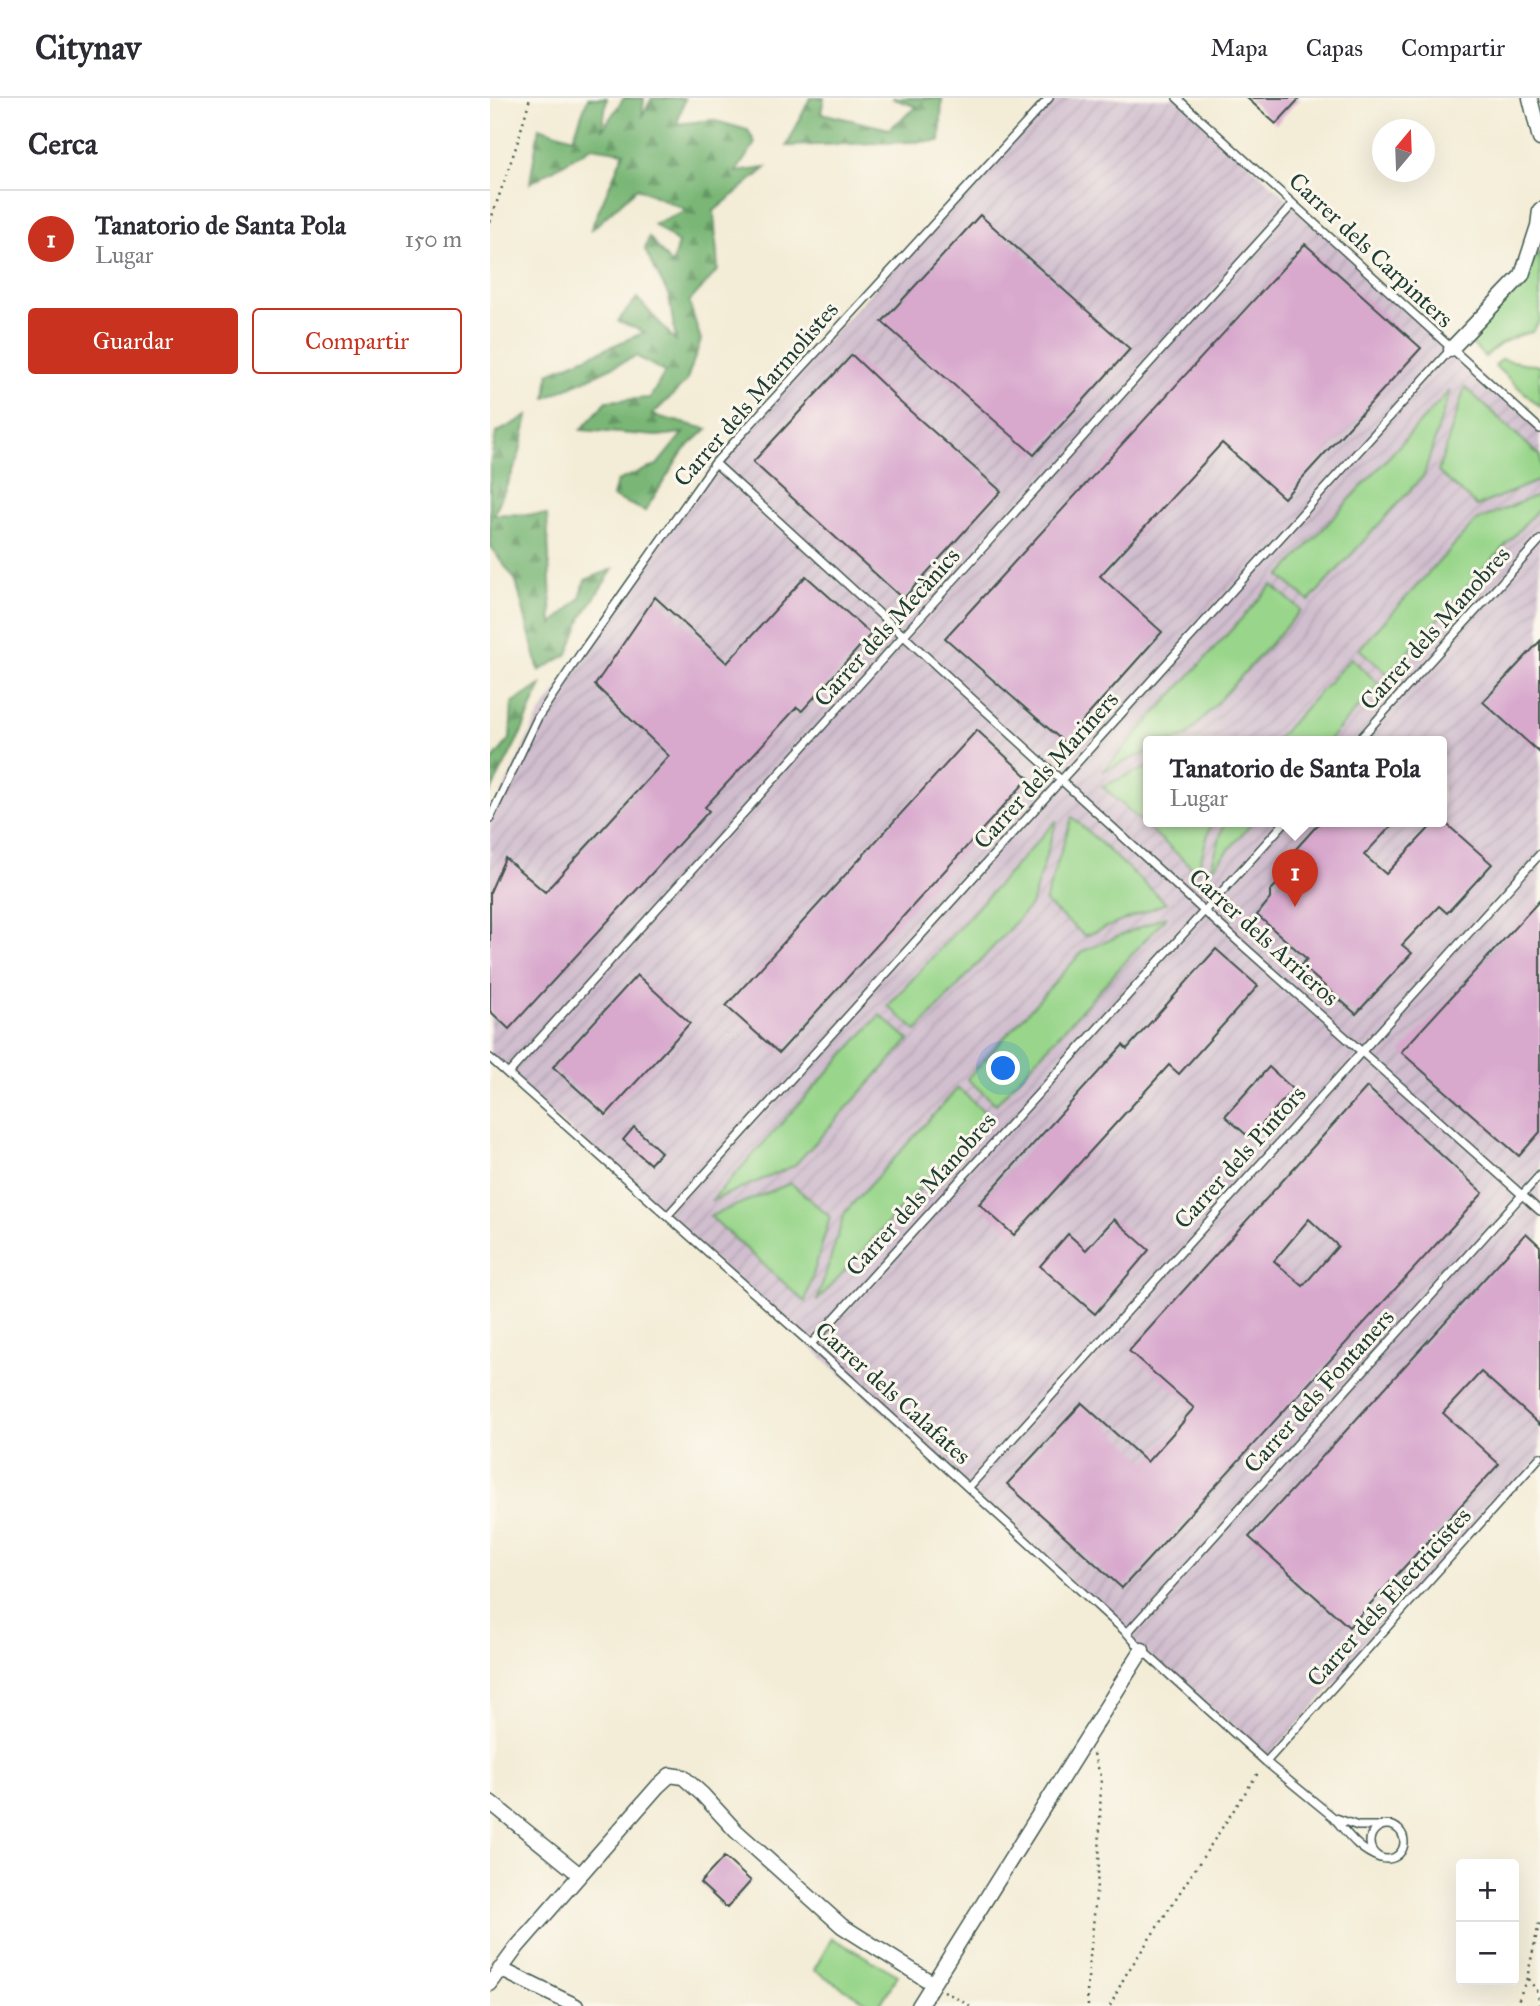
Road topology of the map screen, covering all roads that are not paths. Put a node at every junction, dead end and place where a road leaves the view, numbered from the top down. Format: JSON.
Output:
{"nodes":[{"id":1,"x":1049,"y":98,"type":"edge"},
{"id":2,"x":1177,"y":98,"type":"edge"},
{"id":3,"x":1530,"y":98,"type":"edge"},
{"id":4,"x":1540,"y":139,"type":"edge"},
{"id":5,"x":1293,"y":204,"type":"junction"},
{"id":6,"x":1540,"y":209,"type":"edge"},
{"id":7,"x":1451,"y":349,"type":"junction"},
{"id":8,"x":1540,"y":429,"type":"edge"},
{"id":9,"x":715,"y":463,"type":"junction"},
{"id":10,"x":1540,"y":540,"type":"edge"},
{"id":11,"x":905,"y":637,"type":"junction"},
{"id":12,"x":1364,"y":736,"type":"edge"},
{"id":13,"x":1062,"y":781,"type":"junction"},
{"id":14,"x":490,"y":818,"type":"edge"},
{"id":15,"x":1281,"y":827,"type":"edge"},
{"id":16,"x":1540,"y":854,"type":"edge"},
{"id":17,"x":1204,"y":911,"type":"junction"},
{"id":18,"x":1362,"y":1050,"type":"junction"},
{"id":19,"x":490,"y":1058,"type":"edge"},
{"id":20,"x":508,"y":1074,"type":"junction"},
{"id":21,"x":1540,"y":1175,"type":"edge"},
{"id":22,"x":1522,"y":1195,"type":"junction"},
{"id":23,"x":1540,"y":1211,"type":"edge"},
{"id":24,"x":668,"y":1215,"type":"junction"},
{"id":25,"x":811,"y":1344,"type":"junction"},
{"id":26,"x":1540,"y":1457,"type":"edge"},
{"id":27,"x":970,"y":1487,"type":"junction"},
{"id":28,"x":1127,"y":1633,"type":"junction"},
{"id":29,"x":1142,"y":1650,"type":"junction"},
{"id":30,"x":1266,"y":1762,"type":"junction"},
{"id":31,"x":490,"y":1802,"type":"edge"},
{"id":32,"x":1333,"y":1817,"type":"junction"},
{"id":33,"x":1379,"y":1826,"type":"junction"},
{"id":34,"x":1380,"y":1858,"type":"junction"},
{"id":35,"x":580,"y":1875,"type":"junction"},
{"id":36,"x":500,"y":1969,"type":"junction"},
{"id":37,"x":933,"y":1983,"type":"junction"},
{"id":38,"x":490,"y":1984,"type":"edge"},
{"id":39,"x":576,"y":2006,"type":"edge"},
{"id":40,"x":919,"y":2006,"type":"edge"}],
"edges":[{"from":1,"to":9,"type":"lane","name":"Carrer dels Marmolistes"},
{"from":2,"to":5,"type":"lane","name":"Carrer dels Carpinters"},
{"from":3,"to":4,"type":"street"},
{"from":5,"to":7,"type":"lane","name":"Carrer dels Carpinters"},
{"from":5,"to":11,"type":"lane","name":"Carrer dels Mecànics"},
{"from":6,"to":7,"type":"street"},
{"from":7,"to":8,"type":"lane","name":"Carrer dels Carpinters"},
{"from":7,"to":13,"type":"lane","name":"Carrer dels Mariners"},
{"from":9,"to":11,"type":"lane","name":"Carrer dels Arrieros"},
{"from":9,"to":14,"type":"lane","name":"Carrer dels Marmolistes"},
{"from":10,"to":12,"type":"lane","name":"Carrer dels Manobres"},
{"from":11,"to":13,"type":"lane","name":"Carrer dels Arrieros"},
{"from":11,"to":20,"type":"lane","name":"Carrer dels Mecànics"},
{"from":13,"to":17,"type":"lane","name":"Carrer dels Arrieros"},
{"from":13,"to":24,"type":"lane","name":"Carrer dels Mariners"},
{"from":15,"to":17,"type":"lane","name":"Carrer dels Manobres"},
{"from":16,"to":18,"type":"lane","name":"Carrer dels Pintors"},
{"from":17,"to":18,"type":"lane","name":"Carrer dels Arrieros"},
{"from":17,"to":25,"type":"lane","name":"Carrer dels Manobres"},
{"from":18,"to":22,"type":"lane","name":"Carrer dels Arrieros"},
{"from":18,"to":27,"type":"lane","name":"Carrer dels Pintors"},
{"from":19,"to":20,"type":"lane","name":"Carrer dels Calafates"},
{"from":20,"to":24,"type":"lane","name":"Carrer dels Calafates"},
{"from":21,"to":22,"type":"lane","name":"Carrer dels Fontaners"},
{"from":22,"to":23,"type":"lane","name":"Carrer dels Arrieros"},
{"from":22,"to":28,"type":"lane","name":"Carrer dels Fontaners"},
{"from":24,"to":25,"type":"lane","name":"Carrer dels Calafates"},
{"from":25,"to":27,"type":"lane","name":"Carrer dels Calafates"},
{"from":26,"to":30,"type":"lane","name":"Carrer dels Electricistes"},
{"from":27,"to":28,"type":"lane","name":"Carrer dels Calafates"},
{"from":28,"to":29,"type":"lane","name":"Carrer dels Calafates"},
{"from":29,"to":30,"type":"lane","name":"Carrer dels Calafates"},
{"from":29,"to":37,"type":"street"},
{"from":30,"to":32,"type":"lane","name":"Carrer dels Calafates"},
{"from":31,"to":35,"type":"street"},
{"from":32,"to":33,"type":"lane"},
{"from":32,"to":34,"type":"lane"},
{"from":33,"to":34,"type":"lane"},
{"from":33,"to":34,"type":"lane"},
{"from":35,"to":36,"type":"street"},
{"from":35,"to":37,"type":"street"},
{"from":36,"to":38,"type":"street"},
{"from":36,"to":39,"type":"street"},
{"from":37,"to":40,"type":"street"}]}
